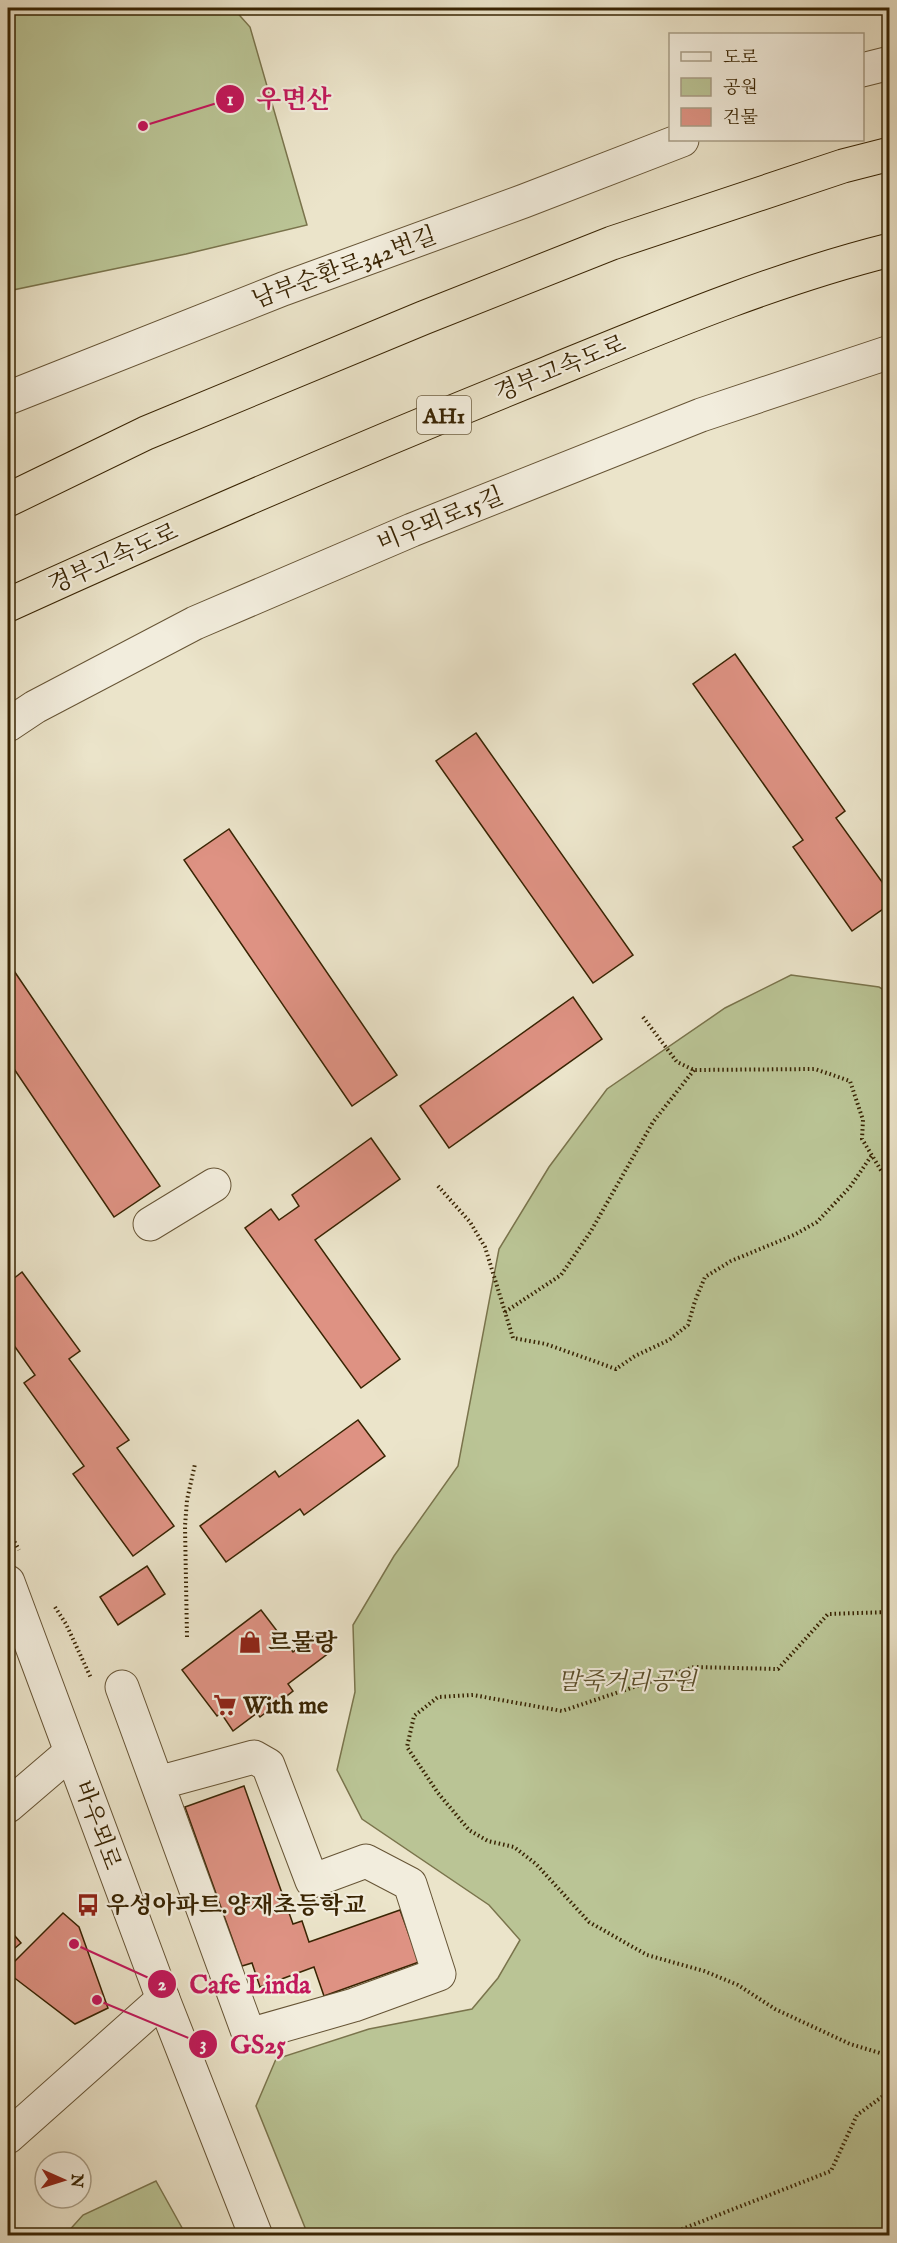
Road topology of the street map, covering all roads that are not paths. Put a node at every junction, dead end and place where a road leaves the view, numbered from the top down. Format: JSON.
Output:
{"nodes":[{"id":1,"x":890,"y":63,"type":"edge"},
{"id":2,"x":864,"y":70,"type":"edge"},
{"id":3,"x":679,"y":141,"type":"edge"},
{"id":4,"x":890,"y":154,"type":"edge"},
{"id":5,"x":890,"y":250,"type":"edge"},
{"id":6,"x":890,"y":352,"type":"edge"},
{"id":7,"x":8,"y":398,"type":"edge"},
{"id":8,"x":8,"y":500,"type":"edge"},
{"id":9,"x":8,"y":605,"type":"edge"},
{"id":10,"x":8,"y":725,"type":"edge"},
{"id":11,"x":214,"y":1185,"type":"dead end"},
{"id":12,"x":150,"y":1224,"type":"dead end"},
{"id":13,"x":8,"y":1582,"type":"edge"},
{"id":14,"x":122,"y":1687,"type":"dead end"},
{"id":15,"x":71,"y":1752,"type":"junction"},
{"id":16,"x":158,"y":1783,"type":"junction"},
{"id":17,"x":8,"y":1806,"type":"edge"},
{"id":18,"x":163,"y":1999,"type":"junction"},
{"id":19,"x":8,"y":2137,"type":"edge"},
{"id":20,"x":256,"y":2235,"type":"edge"}],
"edges":[{"from":1,"to":2,"type":"street"},
{"from":3,"to":7,"type":"street","name":"남부순환로342번길"},
{"from":4,"to":8,"type":"highway"},
{"from":5,"to":9,"type":"highway","name":"경부고속도로","number":"AH1"},
{"from":6,"to":10,"type":"street","name":"비우뫼로15길"},
{"from":11,"to":12,"type":"street"},
{"from":13,"to":15,"type":"street","name":"바우뫼로"},
{"from":14,"to":16,"type":"street"},
{"from":15,"to":17,"type":"street"},
{"from":15,"to":18,"type":"street","name":"바우뫼로"},
{"from":16,"to":16,"type":"street"},
{"from":18,"to":19,"type":"street"},
{"from":18,"to":20,"type":"street","name":"바우뫼로"}]}
